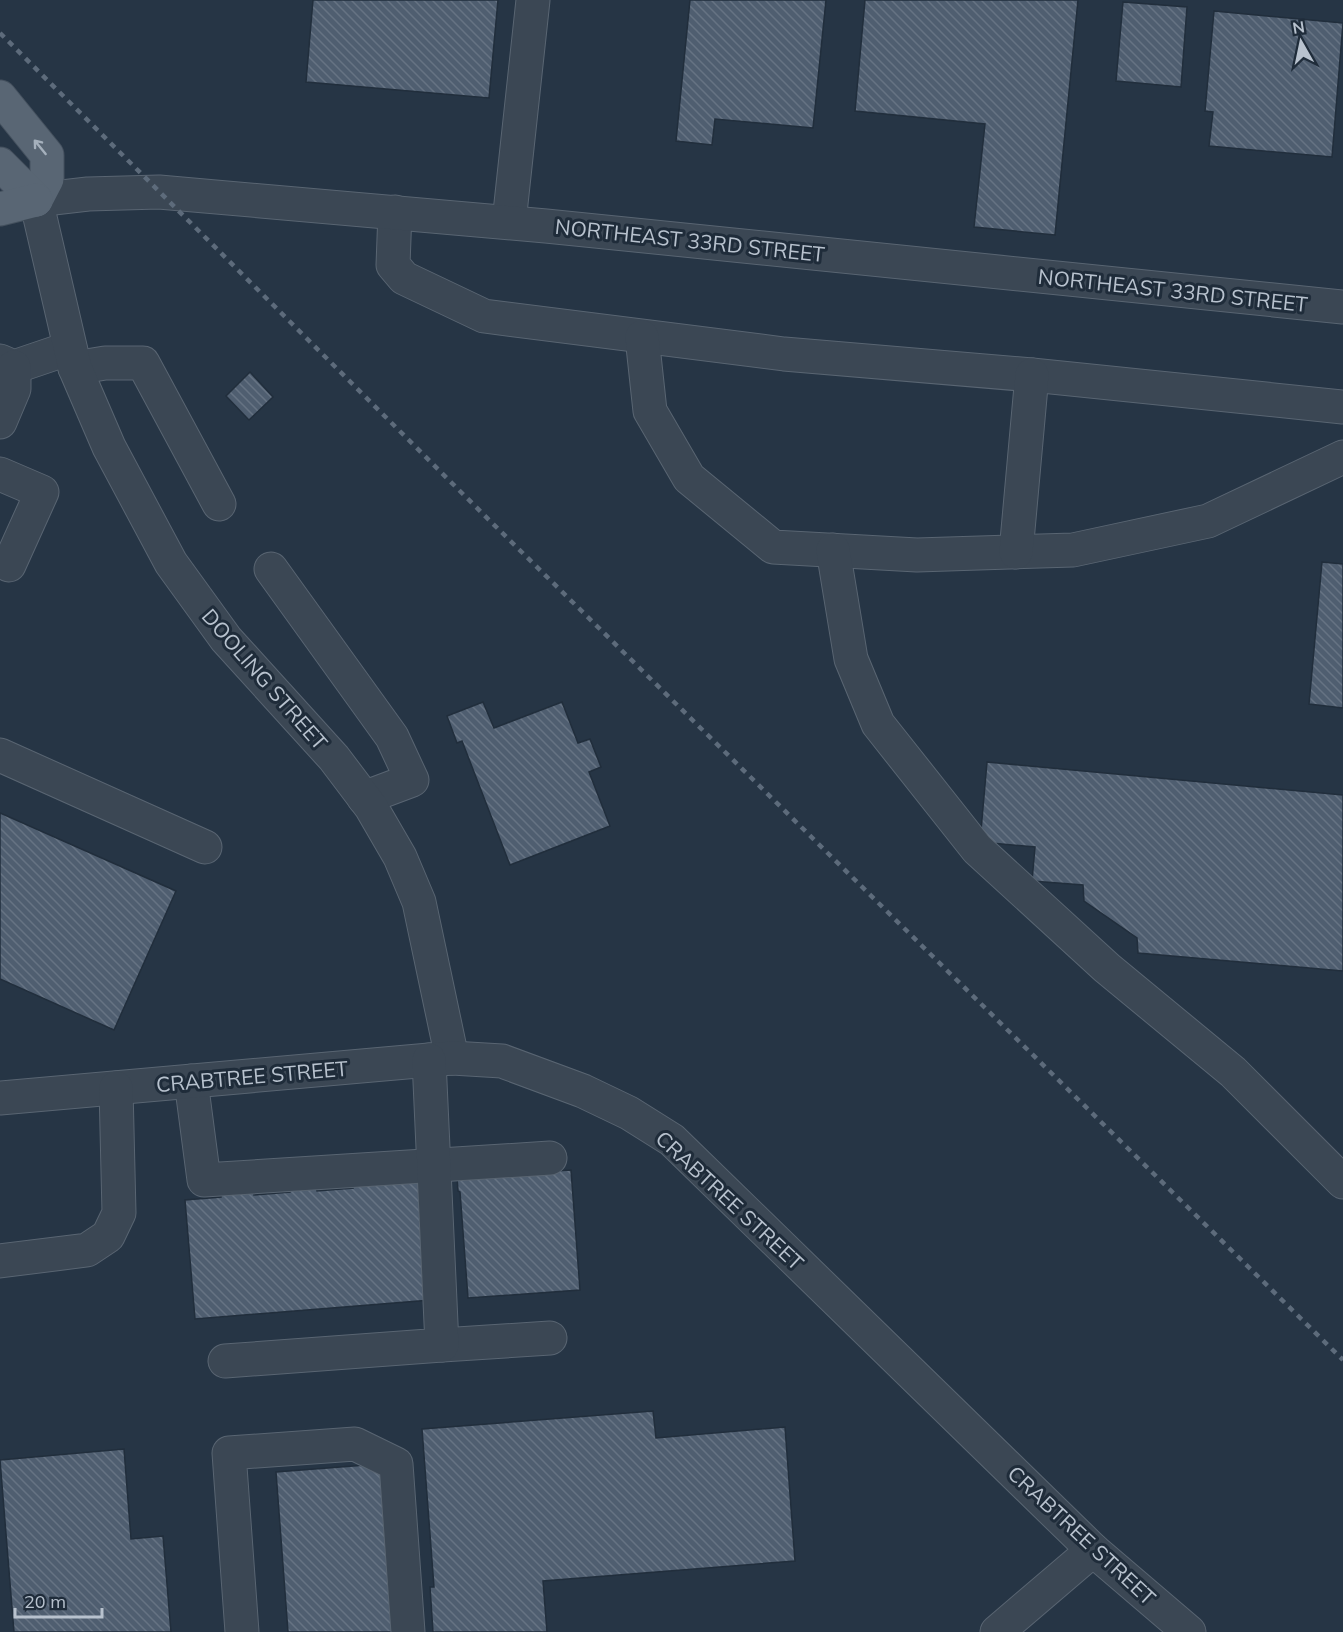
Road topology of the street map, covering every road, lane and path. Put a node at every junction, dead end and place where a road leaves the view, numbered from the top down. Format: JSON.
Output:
{"nodes":[{"id":1,"x":533,"y":0,"type":"edge"},
{"id":2,"x":0,"y":97,"type":"edge"},
{"id":3,"x":0,"y":164,"type":"edge"},
{"id":4,"x":36,"y":200,"type":"junction"},
{"id":5,"x":0,"y":209,"type":"edge"},
{"id":6,"x":395,"y":212,"type":"junction"},
{"id":7,"x":509,"y":222,"type":"junction"},
{"id":8,"x":1343,"y":307,"type":"edge"},
{"id":9,"x":642,"y":336,"type":"junction"},
{"id":10,"x":72,"y":358,"type":"junction"},
{"id":11,"x":7,"y":364,"type":"edge"},
{"id":12,"x":1032,"y":375,"type":"junction"},
{"id":13,"x":1343,"y":407,"type":"edge"},
{"id":14,"x":0,"y":422,"type":"edge"},
{"id":15,"x":1343,"y":457,"type":"edge"},
{"id":16,"x":0,"y":474,"type":"edge"},
{"id":17,"x":219,"y":504,"type":"dead end"},
{"id":18,"x":832,"y":550,"type":"junction"},
{"id":19,"x":1016,"y":552,"type":"junction"},
{"id":20,"x":9,"y":565,"type":"dead end"},
{"id":21,"x":271,"y":569,"type":"dead end"},
{"id":22,"x":0,"y":755,"type":"edge"},
{"id":23,"x":364,"y":798,"type":"junction"},
{"id":24,"x":205,"y":848,"type":"dead end"},
{"id":25,"x":441,"y":1059,"type":"junction"},
{"id":26,"x":191,"y":1081,"type":"junction"},
{"id":27,"x":116,"y":1088,"type":"junction"},
{"id":28,"x":0,"y":1098,"type":"edge"},
{"id":29,"x":550,"y":1158,"type":"dead end"},
{"id":30,"x":433,"y":1165,"type":"junction"},
{"id":31,"x":1343,"y":1182,"type":"edge"},
{"id":32,"x":0,"y":1261,"type":"edge"},
{"id":33,"x":550,"y":1338,"type":"dead end"},
{"id":34,"x":442,"y":1345,"type":"junction"},
{"id":35,"x":225,"y":1360,"type":"dead end"},
{"id":36,"x":1093,"y":1551,"type":"junction"},
{"id":37,"x":242,"y":1632,"type":"edge"},
{"id":38,"x":408,"y":1632,"type":"edge"},
{"id":39,"x":997,"y":1632,"type":"edge"},
{"id":40,"x":1190,"y":1632,"type":"edge"}],
"edges":[{"from":1,"to":7,"type":"street"},
{"from":4,"to":2,"type":"main road","one_way":true},
{"from":3,"to":4,"type":"main road"},
{"from":4,"to":5,"type":"main road"},
{"from":4,"to":6,"type":"street","name":"NORTHEAST 33RD STREET"},
{"from":4,"to":10,"type":"street","name":"DOOLING STREET"},
{"from":6,"to":7,"type":"street","name":"NORTHEAST 33RD STREET"},
{"from":6,"to":9,"type":"street"},
{"from":7,"to":8,"type":"street","name":"NORTHEAST 33RD STREET"},
{"from":9,"to":12,"type":"street"},
{"from":9,"to":18,"type":"street"},
{"from":10,"to":11,"type":"street"},
{"from":10,"to":17,"type":"street"},
{"from":10,"to":23,"type":"street","name":"DOOLING STREET"},
{"from":11,"to":14,"type":"street"},
{"from":12,"to":13,"type":"street"},
{"from":12,"to":19,"type":"street"},
{"from":15,"to":19,"type":"street"},
{"from":16,"to":20,"type":"street"},
{"from":18,"to":19,"type":"street"},
{"from":18,"to":31,"type":"street"},
{"from":21,"to":23,"type":"street"},
{"from":22,"to":24,"type":"street"},
{"from":23,"to":25,"type":"street","name":"DOOLING STREET"},
{"from":25,"to":26,"type":"street","name":"CRABTREE STREET"},
{"from":25,"to":30,"type":"street","name":"DOOLING STREET"},
{"from":25,"to":36,"type":"street","name":"CRABTREE STREET"},
{"from":26,"to":27,"type":"street","name":"CRABTREE STREET"},
{"from":26,"to":30,"type":"street"},
{"from":27,"to":28,"type":"street","name":"CRABTREE STREET"},
{"from":27,"to":32,"type":"street"},
{"from":29,"to":30,"type":"street"},
{"from":30,"to":34,"type":"street","name":"DOOLING STREET"},
{"from":33,"to":34,"type":"street"},
{"from":34,"to":35,"type":"street"},
{"from":36,"to":39,"type":"street"},
{"from":36,"to":40,"type":"street","name":"CRABTREE STREET"},
{"from":37,"to":38,"type":"street"}]}
